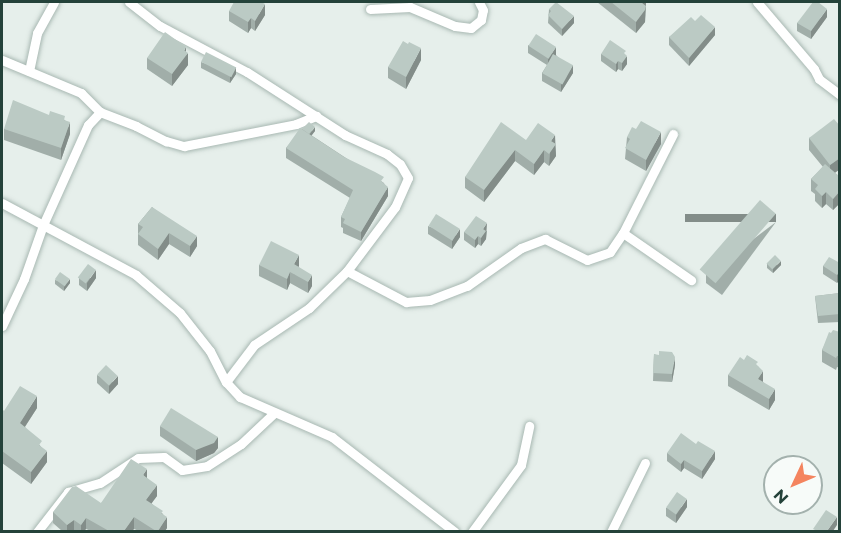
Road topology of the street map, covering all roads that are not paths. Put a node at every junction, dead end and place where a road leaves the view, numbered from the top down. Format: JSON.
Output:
{"nodes":[{"id":1,"x":54,"y":2,"type":"edge"},
{"id":2,"x":129,"y":2,"type":"edge"},
{"id":3,"x":479,"y":2,"type":"edge"},
{"id":4,"x":757,"y":2,"type":"edge"},
{"id":5,"x":138,"y":5,"type":"edge"},
{"id":6,"x":370,"y":9,"type":"dead end"},
{"id":7,"x":2,"y":60,"type":"edge"},
{"id":8,"x":29,"y":71,"type":"junction"},
{"id":9,"x":840,"y":95,"type":"edge"},
{"id":10,"x":100,"y":112,"type":"junction"},
{"id":11,"x":316,"y":116,"type":"junction"},
{"id":12,"x":673,"y":134,"type":"dead end"},
{"id":13,"x":2,"y":203,"type":"edge"},
{"id":14,"x":44,"y":225,"type":"junction"},
{"id":15,"x":623,"y":233,"type":"junction"},
{"id":16,"x":346,"y":271,"type":"junction"},
{"id":17,"x":691,"y":280,"type":"dead end"},
{"id":18,"x":2,"y":326,"type":"edge"},
{"id":19,"x":226,"y":382,"type":"junction"},
{"id":20,"x":273,"y":414,"type":"junction"},
{"id":21,"x":529,"y":426,"type":"dead end"},
{"id":22,"x":645,"y":463,"type":"dead end"},
{"id":23,"x":37,"y":531,"type":"edge"},
{"id":24,"x":454,"y":531,"type":"edge"},
{"id":25,"x":472,"y":531,"type":"edge"},
{"id":26,"x":611,"y":531,"type":"edge"}],
"edges":[{"from":1,"to":8,"type":"street"},
{"from":2,"to":5,"type":"street"},
{"from":3,"to":6,"type":"street"},
{"from":4,"to":9,"type":"street"},
{"from":5,"to":11,"type":"street"},
{"from":7,"to":8,"type":"street"},
{"from":8,"to":10,"type":"street"},
{"from":10,"to":11,"type":"street"},
{"from":10,"to":14,"type":"street"},
{"from":11,"to":16,"type":"street"},
{"from":12,"to":15,"type":"street"},
{"from":13,"to":14,"type":"street"},
{"from":14,"to":18,"type":"street"},
{"from":14,"to":19,"type":"street"},
{"from":15,"to":16,"type":"street"},
{"from":15,"to":17,"type":"street"},
{"from":16,"to":19,"type":"street"},
{"from":19,"to":20,"type":"street"},
{"from":20,"to":23,"type":"street"},
{"from":20,"to":24,"type":"street"},
{"from":21,"to":25,"type":"street"},
{"from":22,"to":26,"type":"street"}]}
